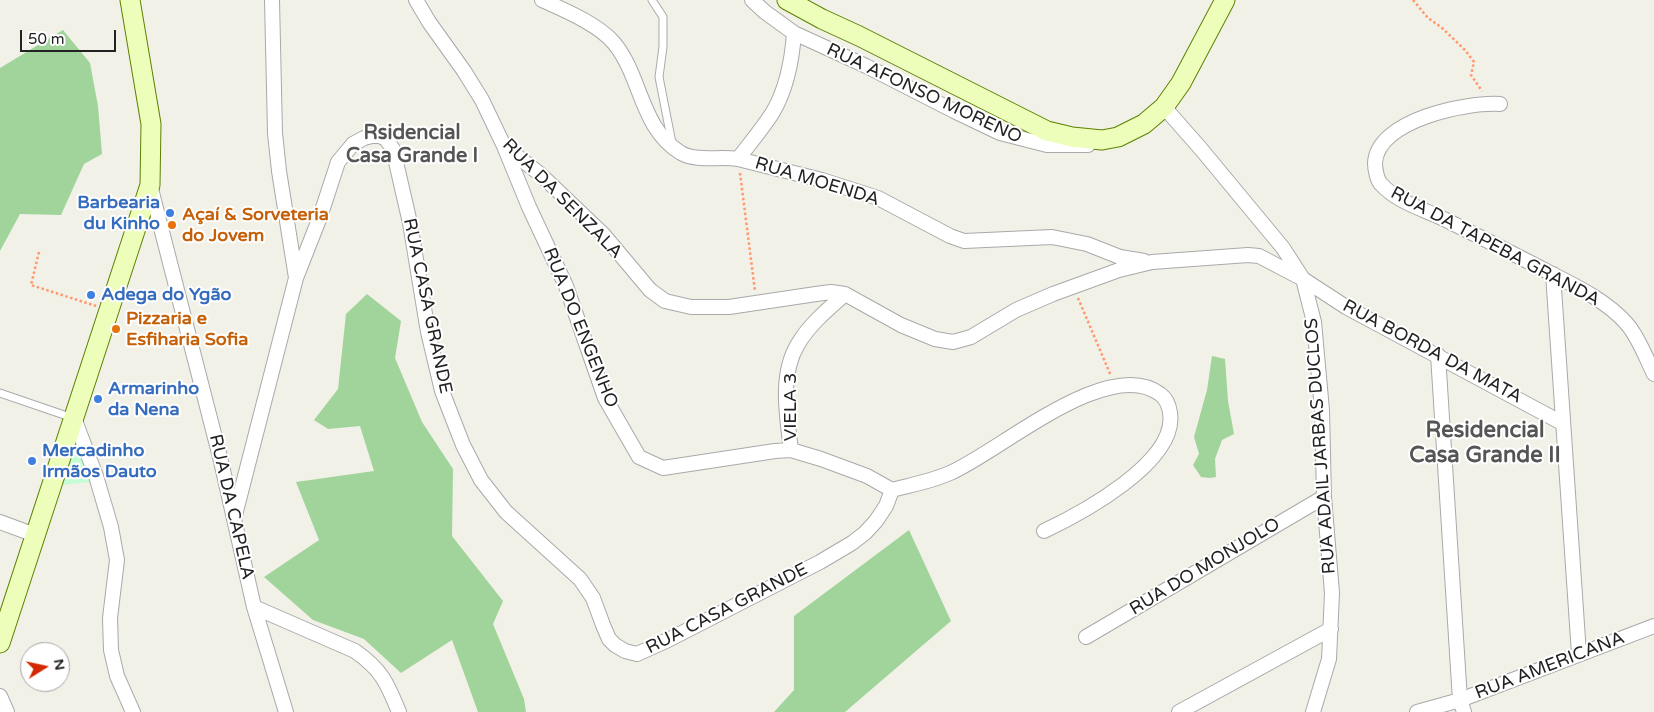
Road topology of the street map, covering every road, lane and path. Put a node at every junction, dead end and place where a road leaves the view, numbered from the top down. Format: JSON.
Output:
{"nodes":[{"id":1,"x":130,"y":0,"type":"edge"},
{"id":2,"x":272,"y":0,"type":"edge"},
{"id":3,"x":416,"y":0,"type":"edge"},
{"id":4,"x":542,"y":0,"type":"edge"},
{"id":5,"x":652,"y":0,"type":"edge"},
{"id":6,"x":752,"y":0,"type":"edge"},
{"id":7,"x":787,"y":0,"type":"edge"},
{"id":8,"x":1225,"y":0,"type":"edge"},
{"id":9,"x":1412,"y":0,"type":"edge"},
{"id":10,"x":794,"y":34,"type":"junction"},
{"id":11,"x":1495,"y":104,"type":"joint"},
{"id":12,"x":1164,"y":107,"type":"junction"},
{"id":13,"x":1109,"y":138,"type":"junction"},
{"id":14,"x":504,"y":146,"type":"junction"},
{"id":15,"x":672,"y":146,"type":"junction"},
{"id":16,"x":738,"y":159,"type":"junction"},
{"id":17,"x":150,"y":185,"type":"junction"},
{"id":18,"x":39,"y":252,"type":"dead end"},
{"id":19,"x":1152,"y":262,"type":"junction"},
{"id":20,"x":1553,"y":274,"type":"junction"},
{"id":21,"x":296,"y":278,"type":"junction"},
{"id":22,"x":1303,"y":279,"type":"junction"},
{"id":23,"x":1074,"y":287,"type":"junction"},
{"id":24,"x":845,"y":294,"type":"junction"},
{"id":25,"x":756,"y":302,"type":"junction"},
{"id":26,"x":109,"y":311,"type":"junction"},
{"id":27,"x":1438,"y":355,"type":"junction"},
{"id":28,"x":1654,"y":374,"type":"edge"},
{"id":29,"x":1115,"y":386,"type":"junction"},
{"id":30,"x":0,"y":393,"type":"edge"},
{"id":31,"x":74,"y":418,"type":"junction"},
{"id":32,"x":1562,"y":423,"type":"junction"},
{"id":33,"x":791,"y":450,"type":"junction"},
{"id":34,"x":892,"y":490,"type":"junction"},
{"id":35,"x":1324,"y":497,"type":"junction"},
{"id":36,"x":234,"y":519,"type":"junction"},
{"id":37,"x":0,"y":522,"type":"edge"},
{"id":38,"x":1044,"y":531,"type":"dead end"},
{"id":39,"x":35,"y":536,"type":"junction"},
{"id":40,"x":254,"y":607,"type":"junction"},
{"id":41,"x":1654,"y":626,"type":"edge"},
{"id":42,"x":1331,"y":629,"type":"junction"},
{"id":43,"x":1086,"y":637,"type":"dead end"},
{"id":44,"x":0,"y":643,"type":"edge"},
{"id":45,"x":1579,"y":654,"type":"junction"},
{"id":46,"x":0,"y":696,"type":"edge"},
{"id":47,"x":1462,"y":706,"type":"edge"},
{"id":48,"x":7,"y":712,"type":"edge"},
{"id":49,"x":133,"y":712,"type":"edge"},
{"id":50,"x":286,"y":712,"type":"edge"},
{"id":51,"x":399,"y":712,"type":"edge"},
{"id":52,"x":1179,"y":712,"type":"edge"},
{"id":53,"x":1313,"y":712,"type":"edge"},
{"id":54,"x":1417,"y":712,"type":"edge"}],
"edges":[{"from":1,"to":17,"type":"main road"},
{"from":2,"to":21,"type":"street"},
{"from":3,"to":14,"type":"street","name":"RUA DA SENZALA"},
{"from":4,"to":15,"type":"street"},
{"from":5,"to":15,"type":"lane"},
{"from":6,"to":10,"type":"street","name":"RUA AFONSO MORENO"},
{"from":7,"to":13,"type":"main road","name":"RUA AFONSO MORENO"},
{"from":8,"to":12,"type":"main road","name":"RUA AFONSO MORENO"},
{"from":9,"to":11,"type":"path"},
{"from":10,"to":13,"type":"street","name":"RUA AFONSO MORENO"},
{"from":10,"to":16,"type":"street"},
{"from":11,"to":20,"type":"street","name":"RUA DA TAPEBA GRANDA"},
{"from":12,"to":13,"type":"main road","name":"RUA AFONSO MORENO"},
{"from":12,"to":22,"type":"street","name":"RUA ADAIL JARBAS DUCLOS"},
{"from":14,"to":25,"type":"street","name":"RUA DA SENZALA"},
{"from":14,"to":33,"type":"street","name":"RUA DO ENGENHO"},
{"from":15,"to":16,"type":"street","name":"RUA MOENDA"},
{"from":16,"to":19,"type":"street","name":"RUA MOENDA"},
{"from":16,"to":25,"type":"path"},
{"from":17,"to":26,"type":"main road"},
{"from":17,"to":36,"type":"street","name":"RUA DA CAPELA"},
{"from":18,"to":26,"type":"path"},
{"from":19,"to":22,"type":"street","name":"RUA DA SENZALA"},
{"from":19,"to":23,"type":"street","name":"RUA DA SENZALA"},
{"from":20,"to":28,"type":"street","name":"RUA DA TAPEBA GRANDA"},
{"from":20,"to":32,"type":"street"},
{"from":21,"to":34,"type":"street","name":"RUA CASA GRANDE"},
{"from":21,"to":36,"type":"street","name":"RUA CASA GRANDE"},
{"from":22,"to":27,"type":"street","name":"RUA BORDA DA MATA"},
{"from":22,"to":35,"type":"street","name":"RUA ADAIL JARBAS DUCLOS"},
{"from":23,"to":24,"type":"street","name":"RUA DA SENZALA"},
{"from":23,"to":29,"type":"path"},
{"from":24,"to":25,"type":"street","name":"RUA DA SENZALA"},
{"from":24,"to":33,"type":"street","name":"VIELA 3"},
{"from":26,"to":31,"type":"main road"},
{"from":27,"to":32,"type":"street","name":"RUA BORDA DA MATA"},
{"from":27,"to":47,"type":"street"},
{"from":29,"to":34,"type":"street"},
{"from":29,"to":38,"type":"street"},
{"from":30,"to":31,"type":"lane"},
{"from":31,"to":39,"type":"main road"},
{"from":31,"to":49,"type":"street"},
{"from":32,"to":45,"type":"street"},
{"from":33,"to":34,"type":"street","name":"RUA DO ENGENHO"},
{"from":35,"to":42,"type":"street","name":"RUA ADAIL JARBAS DUCLOS"},
{"from":35,"to":43,"type":"street","name":"RUA DO MONJOLO"},
{"from":36,"to":40,"type":"street","name":"RUA DA CAPELA"},
{"from":37,"to":39,"type":"street"},
{"from":39,"to":44,"type":"main road"},
{"from":40,"to":50,"type":"street","name":"RUA DA CAPELA"},
{"from":40,"to":51,"type":"street"},
{"from":41,"to":45,"type":"street","name":"RUA AMERICANA"},
{"from":42,"to":52,"type":"street"},
{"from":42,"to":53,"type":"street","name":"RUA ADAIL JARBAS DUCLOS"},
{"from":45,"to":47,"type":"street","name":"RUA AMERICANA"},
{"from":46,"to":48,"type":"street"},
{"from":47,"to":54,"type":"street","name":"RUA AMERICANA"}]}
